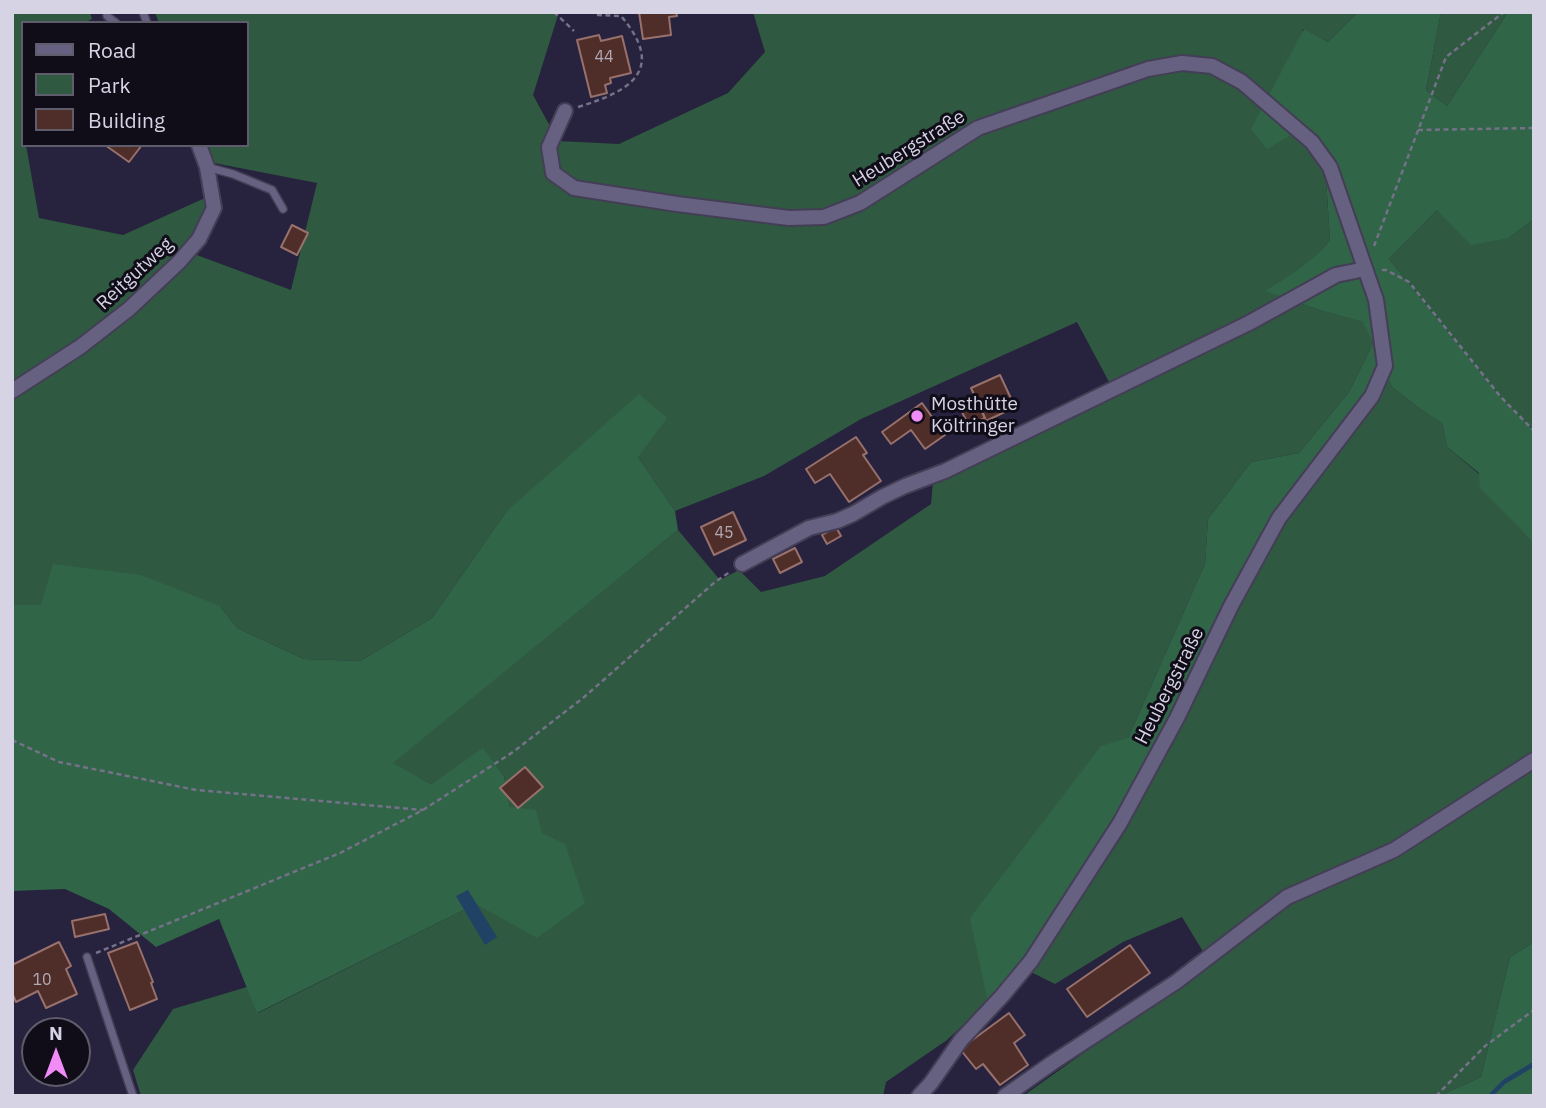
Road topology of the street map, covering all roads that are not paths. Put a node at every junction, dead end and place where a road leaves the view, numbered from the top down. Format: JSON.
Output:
{"nodes":[{"id":1,"x":565,"y":111,"type":"road end"},
{"id":2,"x":200,"y":147,"type":"edge"},
{"id":3,"x":207,"y":167,"type":"junction"},
{"id":4,"x":284,"y":209,"type":"dead end"},
{"id":5,"x":1365,"y":269,"type":"junction"},
{"id":6,"x":12,"y":391,"type":"edge"},
{"id":7,"x":742,"y":564,"type":"road end"},
{"id":8,"x":1534,"y":760,"type":"edge"},
{"id":9,"x":87,"y":957,"type":"road end"},
{"id":10,"x":133,"y":1096,"type":"edge"},
{"id":11,"x":919,"y":1096,"type":"edge"},
{"id":12,"x":1005,"y":1096,"type":"edge"}],
"edges":[{"from":1,"to":5,"type":"street","name":"Heubergstraße"},
{"from":2,"to":3,"type":"street","name":"Reitgutweg"},
{"from":3,"to":4,"type":"lane"},
{"from":3,"to":6,"type":"street","name":"Reitgutweg"},
{"from":5,"to":7,"type":"street"},
{"from":5,"to":11,"type":"street","name":"Heubergstraße"},
{"from":8,"to":12,"type":"street"},
{"from":9,"to":10,"type":"lane"}]}
